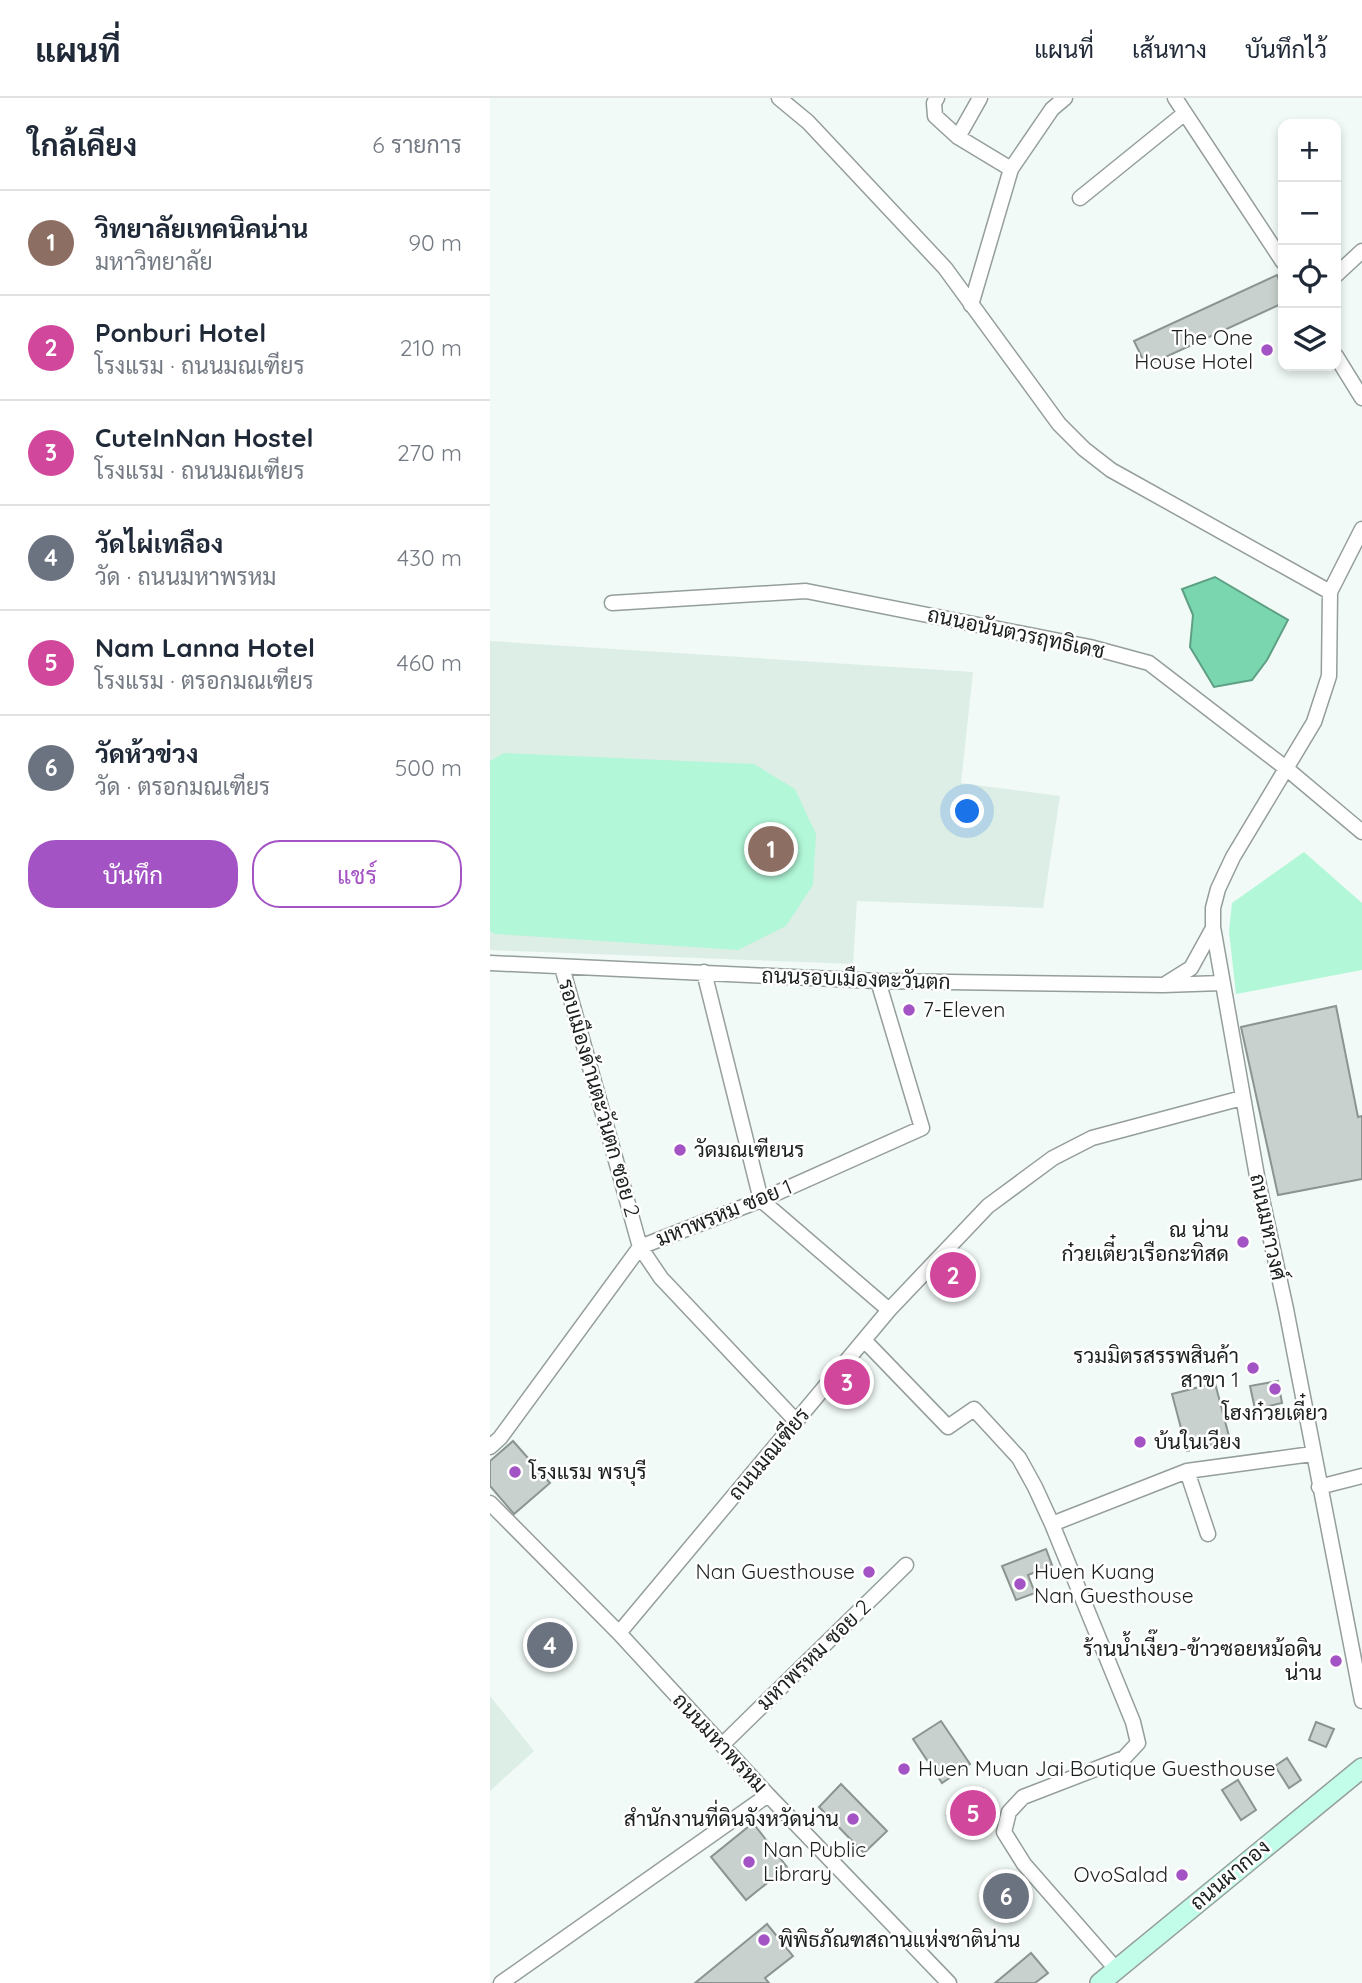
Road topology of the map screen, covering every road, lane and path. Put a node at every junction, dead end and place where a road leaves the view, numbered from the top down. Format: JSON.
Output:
{"nodes":[{"id":1,"x":779,"y":98,"type":"edge"},
{"id":2,"x":937,"y":98,"type":"edge"},
{"id":3,"x":980,"y":98,"type":"edge"},
{"id":4,"x":1065,"y":98,"type":"edge"},
{"id":5,"x":1175,"y":98,"type":"edge"},
{"id":6,"x":1185,"y":113,"type":"junction"},
{"id":7,"x":958,"y":137,"type":"junction"},
{"id":8,"x":1011,"y":169,"type":"junction"},
{"id":9,"x":1080,"y":198,"type":"dead end"},
{"id":10,"x":1362,"y":251,"type":"edge"},
{"id":11,"x":1278,"y":254,"type":"edge"},
{"id":12,"x":1341,"y":270,"type":"edge"},
{"id":13,"x":971,"y":305,"type":"junction"},
{"id":14,"x":1341,"y":364,"type":"edge"},
{"id":15,"x":1362,"y":398,"type":"edge"},
{"id":16,"x":1362,"y":529,"type":"edge"},
{"id":17,"x":1330,"y":592,"type":"junction"},
{"id":18,"x":612,"y":603,"type":"dead end"},
{"id":19,"x":1287,"y":769,"type":"junction"},
{"id":20,"x":1362,"y":832,"type":"edge"},
{"id":21,"x":1213,"y":927,"type":"junction"},
{"id":22,"x":490,"y":963,"type":"edge"},
{"id":23,"x":562,"y":967,"type":"junction"},
{"id":24,"x":704,"y":972,"type":"junction"},
{"id":25,"x":878,"y":981,"type":"junction"},
{"id":26,"x":1222,"y":983,"type":"junction"},
{"id":27,"x":1163,"y":985,"type":"junction"},
{"id":28,"x":1242,"y":1098,"type":"junction"},
{"id":29,"x":761,"y":1200,"type":"junction"},
{"id":30,"x":640,"y":1247,"type":"junction"},
{"id":31,"x":889,"y":1310,"type":"junction"},
{"id":32,"x":864,"y":1340,"type":"junction"},
{"id":33,"x":796,"y":1421,"type":"junction"},
{"id":34,"x":490,"y":1447,"type":"edge"},
{"id":35,"x":1312,"y":1454,"type":"junction"},
{"id":36,"x":1187,"y":1471,"type":"junction"},
{"id":37,"x":1362,"y":1476,"type":"edge"},
{"id":38,"x":1319,"y":1487,"type":"junction"},
{"id":39,"x":490,"y":1503,"type":"edge"},
{"id":40,"x":1052,"y":1524,"type":"junction"},
{"id":41,"x":1208,"y":1534,"type":"dead end"},
{"id":42,"x":906,"y":1565,"type":"dead end"},
{"id":43,"x":619,"y":1633,"type":"junction"},
{"id":44,"x":1362,"y":1701,"type":"edge"},
{"id":45,"x":722,"y":1745,"type":"junction"},
{"id":46,"x":1362,"y":1768,"type":"edge"},
{"id":47,"x":768,"y":1795,"type":"junction"},
{"id":48,"x":1116,"y":1969,"type":"junction"},
{"id":49,"x":501,"y":1983,"type":"edge"},
{"id":50,"x":949,"y":1983,"type":"edge"},
{"id":51,"x":1100,"y":1983,"type":"edge"}],
"edges":[{"from":1,"to":13,"type":"street"},
{"from":2,"to":7,"type":"street"},
{"from":3,"to":7,"type":"street"},
{"from":4,"to":8,"type":"street"},
{"from":5,"to":6,"type":"street"},
{"from":6,"to":9,"type":"street"},
{"from":6,"to":11,"type":"street"},
{"from":7,"to":8,"type":"street"},
{"from":8,"to":13,"type":"street"},
{"from":10,"to":12,"type":"street"},
{"from":13,"to":17,"type":"street"},
{"from":14,"to":15,"type":"street"},
{"from":16,"to":17,"type":"street"},
{"from":17,"to":19,"type":"street","name":"ถนนมหาวงศ์"},
{"from":18,"to":19,"type":"street","name":"ถนนอนันตวรฤทธิเดช"},
{"from":19,"to":20,"type":"street","name":"ถนนอนันตวรฤทธิเดช"},
{"from":19,"to":21,"type":"street","name":"ถนนมหาวงศ์"},
{"from":21,"to":26,"type":"street","name":"ถนนมหาวงศ์"},
{"from":21,"to":27,"type":"street"},
{"from":22,"to":23,"type":"street","name":"ถนนรอบเมืองตะวันตก"},
{"from":23,"to":24,"type":"street","name":"ถนนรอบเมืองตะวันตก"},
{"from":23,"to":30,"type":"street","name":"รอบเมืองด้านตะวันตก ซอย 2"},
{"from":24,"to":25,"type":"street","name":"ถนนรอบเมืองตะวันตก"},
{"from":24,"to":29,"type":"street"},
{"from":25,"to":27,"type":"street","name":"ถนนรอบเมืองตะวันตก"},
{"from":25,"to":29,"type":"street","name":"มหาพรหม ซอย 1"},
{"from":26,"to":27,"type":"street","name":"ถนนรอบเมืองตะวันตก"},
{"from":26,"to":28,"type":"street","name":"ถนนมหาวงศ์"},
{"from":28,"to":31,"type":"street","name":"ถนนมณเฑียร"},
{"from":28,"to":35,"type":"street","name":"ถนนมหาวงศ์"},
{"from":29,"to":30,"type":"street","name":"มหาพรหม ซอย 1"},
{"from":29,"to":31,"type":"street"},
{"from":30,"to":33,"type":"street","name":"รอบเมืองด้านตะวันตก ซอย 2"},
{"from":30,"to":34,"type":"street","name":"มหาพรหม ซอย 1"},
{"from":31,"to":32,"type":"street","name":"ถนนมณเฑียร"},
{"from":32,"to":33,"type":"street","name":"ถนนมณเฑียร"},
{"from":32,"to":40,"type":"street"},
{"from":33,"to":43,"type":"street","name":"ถนนมณเฑียร"},
{"from":35,"to":36,"type":"street"},
{"from":35,"to":38,"type":"street","name":"ถนนมหาวงศ์"},
{"from":36,"to":40,"type":"street"},
{"from":36,"to":41,"type":"street"},
{"from":37,"to":38,"type":"street"},
{"from":38,"to":44,"type":"street","name":"ถนนมหาวงศ์"},
{"from":39,"to":43,"type":"street","name":"ถนนมหาพรหม"},
{"from":40,"to":48,"type":"street"},
{"from":42,"to":45,"type":"street","name":"มหาพรหม ซอย 2"},
{"from":43,"to":45,"type":"street","name":"ถนนมหาพรหม"},
{"from":45,"to":47,"type":"street","name":"ถนนมหาพรหม"},
{"from":46,"to":48,"type":"main road","name":"ถนนผากอง"},
{"from":47,"to":49,"type":"street"},
{"from":47,"to":50,"type":"street","name":"ถนนมหาพรหม"},
{"from":48,"to":51,"type":"main road","name":"ถนนผากอง"}]}
